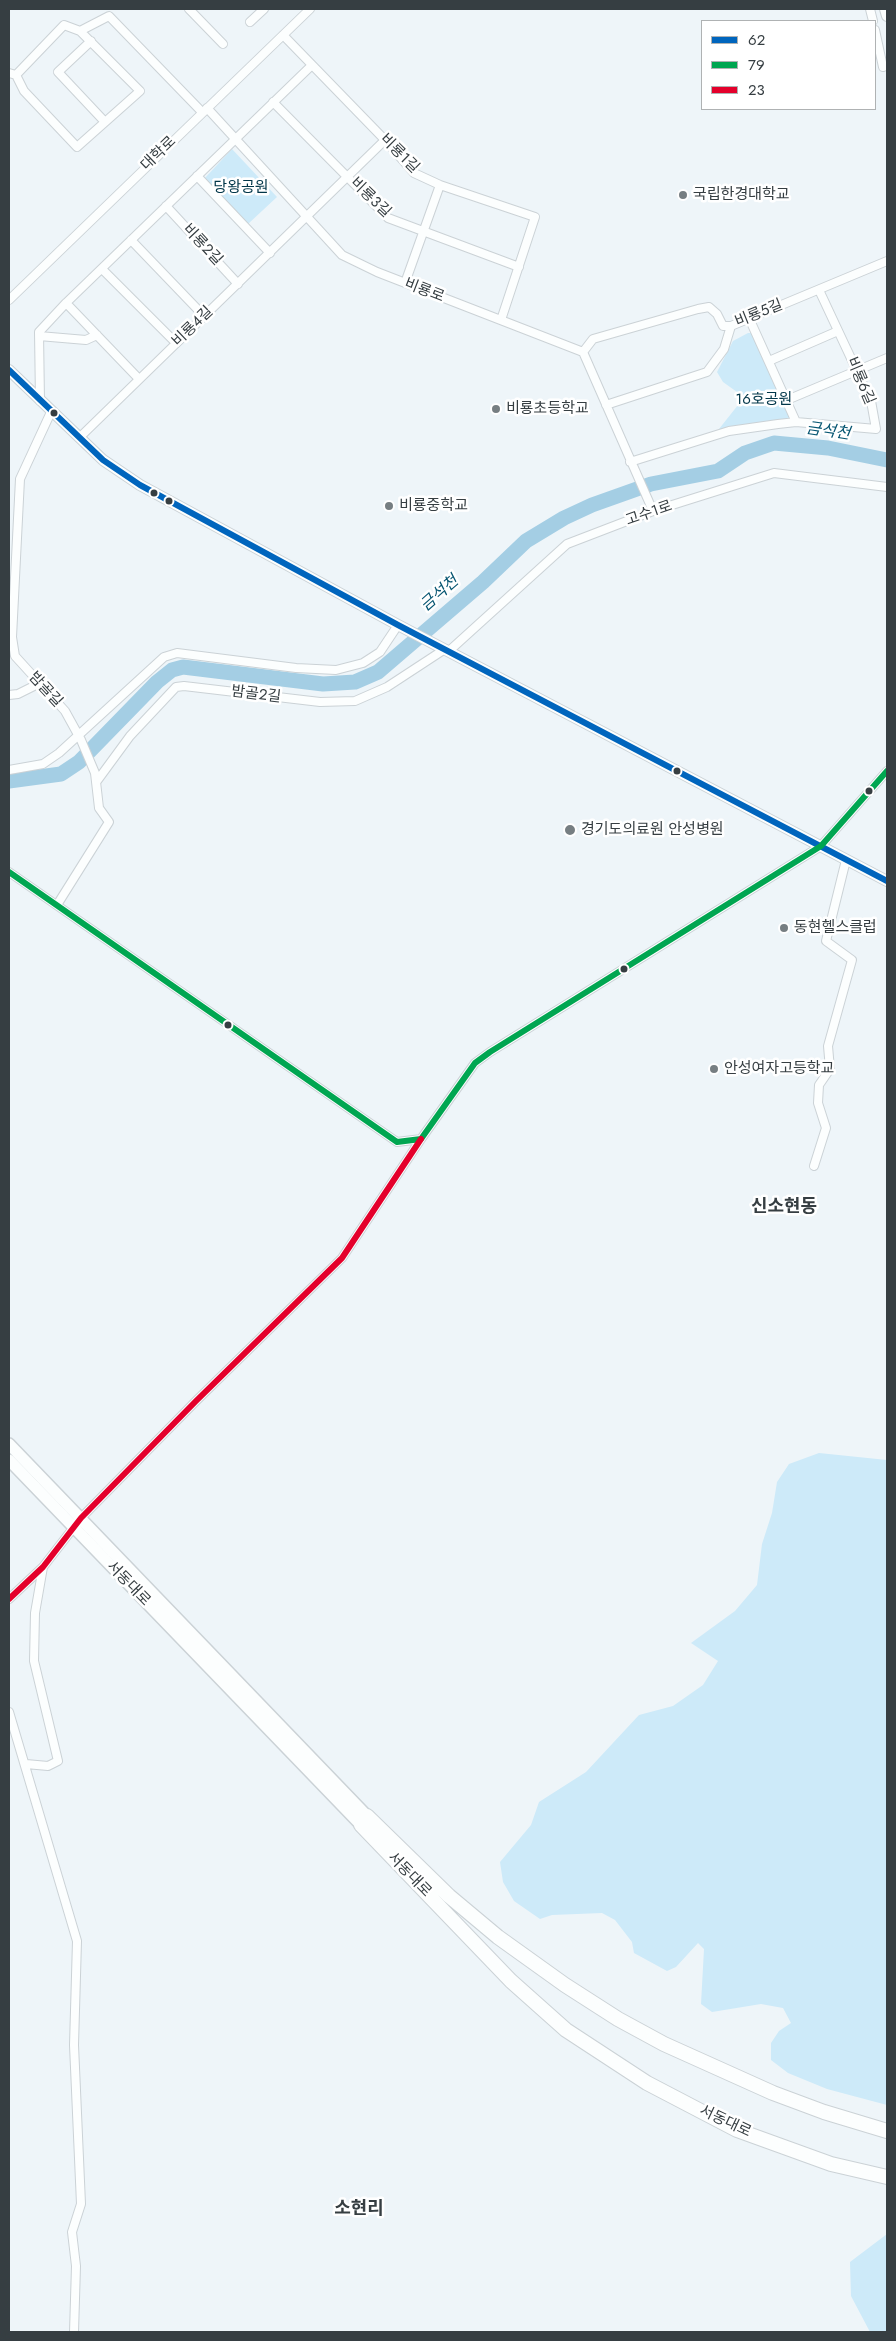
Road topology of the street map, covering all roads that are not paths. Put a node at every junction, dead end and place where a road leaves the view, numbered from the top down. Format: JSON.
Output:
{"nodes":[{"id":1,"x":189,"y":9,"type":"edge"},
{"id":2,"x":264,"y":9,"type":"edge"},
{"id":3,"x":310,"y":9,"type":"edge"},
{"id":4,"x":885,"y":9,"type":"edge"},
{"id":5,"x":887,"y":16,"type":"edge"},
{"id":6,"x":250,"y":22,"type":"dead end"},
{"id":7,"x":80,"y":31,"type":"junction"},
{"id":8,"x":876,"y":34,"type":"edge"},
{"id":9,"x":283,"y":35,"type":"junction"},
{"id":10,"x":90,"y":42,"type":"junction"},
{"id":11,"x":223,"y":44,"type":"dead end"},
{"id":12,"x":311,"y":66,"type":"junction"},
{"id":13,"x":883,"y":66,"type":"dead end"},
{"id":14,"x":12,"y":74,"type":"edge"},
{"id":15,"x":273,"y":102,"type":"junction"},
{"id":16,"x":204,"y":110,"type":"junction"},
{"id":17,"x":105,"y":122,"type":"junction"},
{"id":18,"x":236,"y":140,"type":"junction"},
{"id":19,"x":385,"y":140,"type":"junction"},
{"id":20,"x":197,"y":176,"type":"junction"},
{"id":21,"x":348,"y":177,"type":"junction"},
{"id":22,"x":440,"y":185,"type":"junction"},
{"id":23,"x":166,"y":206,"type":"junction"},
{"id":24,"x":308,"y":217,"type":"junction"},
{"id":25,"x":424,"y":233,"type":"junction"},
{"id":26,"x":132,"y":240,"type":"junction"},
{"id":27,"x":270,"y":253,"type":"junction"},
{"id":28,"x":887,"y":261,"type":"edge"},
{"id":29,"x":519,"y":267,"type":"junction"},
{"id":30,"x":102,"y":268,"type":"junction"},
{"id":31,"x":405,"y":283,"type":"junction"},
{"id":32,"x":238,"y":284,"type":"junction"},
{"id":33,"x":819,"y":290,"type":"junction"},
{"id":34,"x":9,"y":300,"type":"edge"},
{"id":35,"x":66,"y":303,"type":"junction"},
{"id":36,"x":204,"y":316,"type":"junction"},
{"id":37,"x":749,"y":318,"type":"junction"},
{"id":38,"x":500,"y":320,"type":"junction"},
{"id":39,"x":731,"y":326,"type":"junction"},
{"id":40,"x":838,"y":332,"type":"junction"},
{"id":41,"x":97,"y":335,"type":"junction"},
{"id":42,"x":40,"y":336,"type":"junction"},
{"id":43,"x":176,"y":343,"type":"junction"},
{"id":44,"x":583,"y":352,"type":"junction"},
{"id":45,"x":887,"y":358,"type":"edge"},
{"id":46,"x":769,"y":361,"type":"junction"},
{"id":47,"x":9,"y":370,"type":"edge"},
{"id":48,"x":856,"y":371,"type":"junction"},
{"id":49,"x":139,"y":379,"type":"junction"},
{"id":50,"x":787,"y":400,"type":"junction"},
{"id":51,"x":40,"y":401,"type":"junction"},
{"id":52,"x":606,"y":405,"type":"junction"},
{"id":53,"x":51,"y":412,"type":"junction"},
{"id":54,"x":796,"y":422,"type":"junction"},
{"id":55,"x":78,"y":438,"type":"junction"},
{"id":56,"x":630,"y":462,"type":"junction"},
{"id":57,"x":887,"y":487,"type":"edge"},
{"id":58,"x":653,"y":511,"type":"junction"},
{"id":59,"x":398,"y":625,"type":"junction"},
{"id":60,"x":444,"y":648,"type":"junction"},
{"id":61,"x":38,"y":684,"type":"junction"},
{"id":62,"x":9,"y":695,"type":"edge"},
{"id":63,"x":80,"y":738,"type":"junction"},
{"id":64,"x":10,"y":770,"type":"edge"},
{"id":65,"x":887,"y":771,"type":"edge"},
{"id":66,"x":96,"y":777,"type":"junction"},
{"id":67,"x":821,"y":846,"type":"junction"},
{"id":68,"x":846,"y":860,"type":"junction"},
{"id":69,"x":9,"y":872,"type":"edge"},
{"id":70,"x":887,"y":881,"type":"edge"},
{"id":71,"x":57,"y":905,"type":"junction"},
{"id":72,"x":421,"y":1138,"type":"junction"},
{"id":73,"x":814,"y":1166,"type":"dead end"},
{"id":74,"x":9,"y":1444,"type":"edge"},
{"id":75,"x":9,"y":1460,"type":"edge"},
{"id":76,"x":77,"y":1522,"type":"junction"},
{"id":77,"x":43,"y":1567,"type":"junction"},
{"id":78,"x":9,"y":1599,"type":"edge"},
{"id":79,"x":9,"y":1712,"type":"edge"},
{"id":80,"x":26,"y":1764,"type":"junction"},
{"id":81,"x":364,"y":1820,"type":"junction"},
{"id":82,"x":887,"y":2130,"type":"edge"},
{"id":83,"x":887,"y":2177,"type":"edge"},
{"id":84,"x":74,"y":2332,"type":"edge"}],
"edges":[{"from":1,"to":11,"type":"street"},
{"from":2,"to":6,"type":"street"},
{"from":3,"to":9,"type":"street","name":"대학로"},
{"from":4,"to":5,"type":"street"},
{"from":7,"to":10,"type":"street"},
{"from":7,"to":14,"type":"street"},
{"from":7,"to":16,"type":"street","name":"비룡로"},
{"from":8,"to":13,"type":"street"},
{"from":9,"to":12,"type":"street","name":"비룡1길"},
{"from":9,"to":16,"type":"street","name":"대학로"},
{"from":10,"to":17,"type":"street"},
{"from":10,"to":17,"type":"street"},
{"from":12,"to":15,"type":"street"},
{"from":12,"to":19,"type":"street","name":"비룡1길"},
{"from":14,"to":17,"type":"street"},
{"from":15,"to":18,"type":"street"},
{"from":15,"to":21,"type":"street","name":"비룡3길"},
{"from":16,"to":18,"type":"street","name":"비룡로"},
{"from":16,"to":34,"type":"street","name":"대학로"},
{"from":18,"to":20,"type":"street"},
{"from":18,"to":24,"type":"street","name":"비룡로"},
{"from":19,"to":21,"type":"street","name":"비룡4길"},
{"from":19,"to":22,"type":"street","name":"비룡1길"},
{"from":20,"to":23,"type":"street"},
{"from":20,"to":27,"type":"street"},
{"from":21,"to":24,"type":"street","name":"비룡4길"},
{"from":21,"to":25,"type":"street","name":"비룡3길"},
{"from":22,"to":25,"type":"street"},
{"from":22,"to":29,"type":"street","name":"비룡1길"},
{"from":23,"to":26,"type":"street"},
{"from":23,"to":32,"type":"street","name":"비룡2길"},
{"from":24,"to":27,"type":"street","name":"비룡4길"},
{"from":24,"to":31,"type":"street","name":"비룡로"},
{"from":25,"to":29,"type":"street","name":"비룡3길"},
{"from":25,"to":31,"type":"street"},
{"from":26,"to":30,"type":"street"},
{"from":26,"to":36,"type":"street"},
{"from":27,"to":32,"type":"street","name":"비룡4길"},
{"from":28,"to":33,"type":"street","name":"비룡5길"},
{"from":29,"to":38,"type":"street","name":"비룡1길"},
{"from":30,"to":35,"type":"street"},
{"from":30,"to":43,"type":"street"},
{"from":31,"to":38,"type":"street","name":"비룡로"},
{"from":32,"to":36,"type":"street","name":"비룡4길"},
{"from":33,"to":37,"type":"street","name":"비룡5길"},
{"from":33,"to":40,"type":"street","name":"비룡6길"},
{"from":35,"to":41,"type":"street"},
{"from":35,"to":42,"type":"street"},
{"from":36,"to":43,"type":"street","name":"비룡4길"},
{"from":37,"to":39,"type":"street","name":"비룡5길"},
{"from":37,"to":46,"type":"street"},
{"from":38,"to":44,"type":"street","name":"비룡로"},
{"from":39,"to":44,"type":"street","name":"비룡5길"},
{"from":39,"to":52,"type":"street"},
{"from":40,"to":46,"type":"street"},
{"from":40,"to":48,"type":"street","name":"비룡6길"},
{"from":41,"to":42,"type":"street"},
{"from":41,"to":49,"type":"street"},
{"from":42,"to":51,"type":"street"},
{"from":43,"to":49,"type":"street","name":"비룡4길"},
{"from":44,"to":52,"type":"street"},
{"from":45,"to":48,"type":"street"},
{"from":46,"to":50,"type":"street"},
{"from":47,"to":51,"type":"street"},
{"from":48,"to":50,"type":"street"},
{"from":48,"to":54,"type":"street","name":"비룡6길"},
{"from":49,"to":55,"type":"street","name":"비룡4길"},
{"from":50,"to":54,"type":"street"},
{"from":51,"to":53,"type":"street"},
{"from":52,"to":56,"type":"street"},
{"from":53,"to":55,"type":"street"},
{"from":53,"to":61,"type":"street","name":"밤골길"},
{"from":54,"to":56,"type":"street","name":"비룡6길"},
{"from":55,"to":59,"type":"street"},
{"from":56,"to":58,"type":"street"},
{"from":57,"to":58,"type":"street","name":"고수1로"},
{"from":58,"to":60,"type":"street","name":"고수1로"},
{"from":59,"to":60,"type":"street"},
{"from":59,"to":63,"type":"street"},
{"from":60,"to":66,"type":"street","name":"밤골2길"},
{"from":60,"to":67,"type":"street"},
{"from":61,"to":62,"type":"street"},
{"from":61,"to":63,"type":"street","name":"밤골길"},
{"from":63,"to":64,"type":"street"},
{"from":63,"to":66,"type":"street","name":"밤골길"},
{"from":65,"to":67,"type":"street"},
{"from":66,"to":71,"type":"street","name":"밤골길"},
{"from":67,"to":68,"type":"street"},
{"from":67,"to":72,"type":"street"},
{"from":68,"to":70,"type":"street"},
{"from":68,"to":73,"type":"street"},
{"from":69,"to":71,"type":"street"},
{"from":71,"to":72,"type":"street"},
{"from":72,"to":76,"type":"street"},
{"from":74,"to":76,"type":"main road","name":"서동대로"},
{"from":75,"to":76,"type":"main road","name":"서동대로"},
{"from":76,"to":77,"type":"street"},
{"from":76,"to":81,"type":"main road","name":"서동대로"},
{"from":77,"to":78,"type":"street"},
{"from":77,"to":80,"type":"street"},
{"from":79,"to":80,"type":"street"},
{"from":80,"to":84,"type":"street"},
{"from":81,"to":82,"type":"highway","name":"서동대로"},
{"from":81,"to":83,"type":"highway","name":"서동대로"}]}
